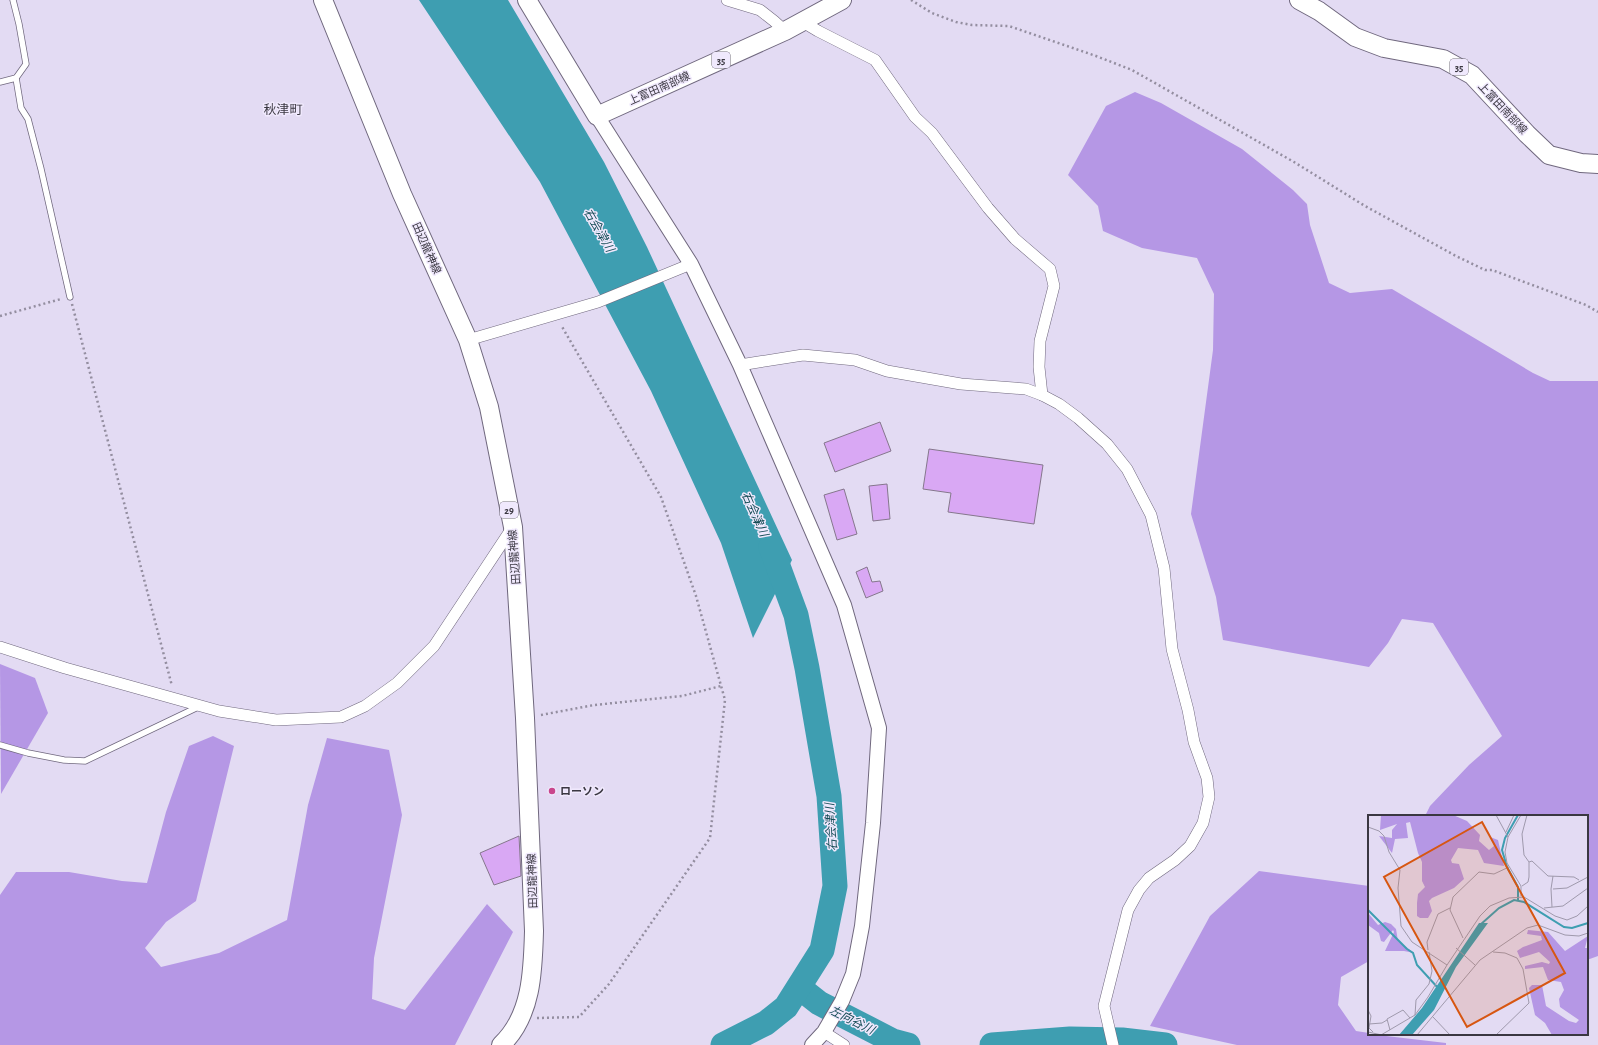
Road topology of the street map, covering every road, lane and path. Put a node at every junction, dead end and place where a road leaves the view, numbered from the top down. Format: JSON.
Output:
{"nodes":[{"id":1,"x":13,"y":0,"type":"edge"},
{"id":2,"x":323,"y":0,"type":"edge"},
{"id":3,"x":528,"y":0,"type":"edge"},
{"id":4,"x":727,"y":0,"type":"edge"},
{"id":5,"x":842,"y":0,"type":"edge"},
{"id":6,"x":911,"y":0,"type":"edge"},
{"id":7,"x":1299,"y":0,"type":"edge"},
{"id":8,"x":803,"y":22,"type":"junction"},
{"id":9,"x":785,"y":31,"type":"junction"},
{"id":10,"x":16,"y":78,"type":"junction"},
{"id":11,"x":0,"y":82,"type":"edge"},
{"id":12,"x":597,"y":116,"type":"junction"},
{"id":13,"x":1598,"y":164,"type":"edge"},
{"id":14,"x":691,"y":264,"type":"junction"},
{"id":15,"x":70,"y":297,"type":"junction"},
{"id":16,"x":1598,"y":312,"type":"edge"},
{"id":17,"x":555,"y":315,"type":"junction"},
{"id":18,"x":0,"y":316,"type":"edge"},
{"id":19,"x":468,"y":340,"type":"junction"},
{"id":20,"x":740,"y":365,"type":"junction"},
{"id":21,"x":1042,"y":395,"type":"junction"},
{"id":22,"x":513,"y":527,"type":"junction"},
{"id":23,"x":0,"y":647,"type":"edge"},
{"id":24,"x":721,"y":686,"type":"junction"},
{"id":25,"x":176,"y":699,"type":"junction"},
{"id":26,"x":200,"y":706,"type":"junction"},
{"id":27,"x":525,"y":718,"type":"junction"},
{"id":28,"x":0,"y":745,"type":"edge"},
{"id":29,"x":522,"y":1013,"type":"junction"},
{"id":30,"x":826,"y":1028,"type":"junction"},
{"id":31,"x":501,"y":1045,"type":"edge"},
{"id":32,"x":812,"y":1045,"type":"edge"},
{"id":33,"x":844,"y":1045,"type":"edge"},
{"id":34,"x":1113,"y":1045,"type":"edge"}],
"edges":[{"from":1,"to":10,"type":"lane"},
{"from":2,"to":19,"type":"main road","name":"田辺龍神線","number":"29"},
{"from":3,"to":12,"type":"main road"},
{"from":4,"to":9,"type":"street"},
{"from":5,"to":8,"type":"main road","name":"上富田南部線","number":"35"},
{"from":6,"to":16,"type":"path"},
{"from":7,"to":13,"type":"main road","name":"上富田南部線","number":"35"},
{"from":8,"to":9,"type":"main road","name":"上富田南部線","number":"35"},
{"from":8,"to":21,"type":"street"},
{"from":9,"to":12,"type":"main road","name":"上富田南部線","number":"35"},
{"from":10,"to":11,"type":"lane"},
{"from":10,"to":15,"type":"lane"},
{"from":12,"to":14,"type":"street"},
{"from":14,"to":17,"type":"street"},
{"from":14,"to":20,"type":"street"},
{"from":15,"to":18,"type":"path"},
{"from":15,"to":25,"type":"path"},
{"from":17,"to":19,"type":"street"},
{"from":17,"to":24,"type":"path"},
{"from":19,"to":22,"type":"main road","name":"田辺龍神線","number":"29"},
{"from":20,"to":21,"type":"street"},
{"from":20,"to":30,"type":"street"},
{"from":21,"to":34,"type":"street"},
{"from":22,"to":26,"type":"street"},
{"from":22,"to":27,"type":"main road","name":"田辺龍神線","number":"29"},
{"from":23,"to":25,"type":"street"},
{"from":24,"to":27,"type":"path"},
{"from":24,"to":29,"type":"path"},
{"from":25,"to":26,"type":"street"},
{"from":26,"to":28,"type":"lane"},
{"from":27,"to":29,"type":"main road","name":"田辺龍神線","number":"29"},
{"from":29,"to":31,"type":"main road","name":"田辺龍神線","number":"29"},
{"from":30,"to":32,"type":"street"},
{"from":30,"to":33,"type":"street"}]}
